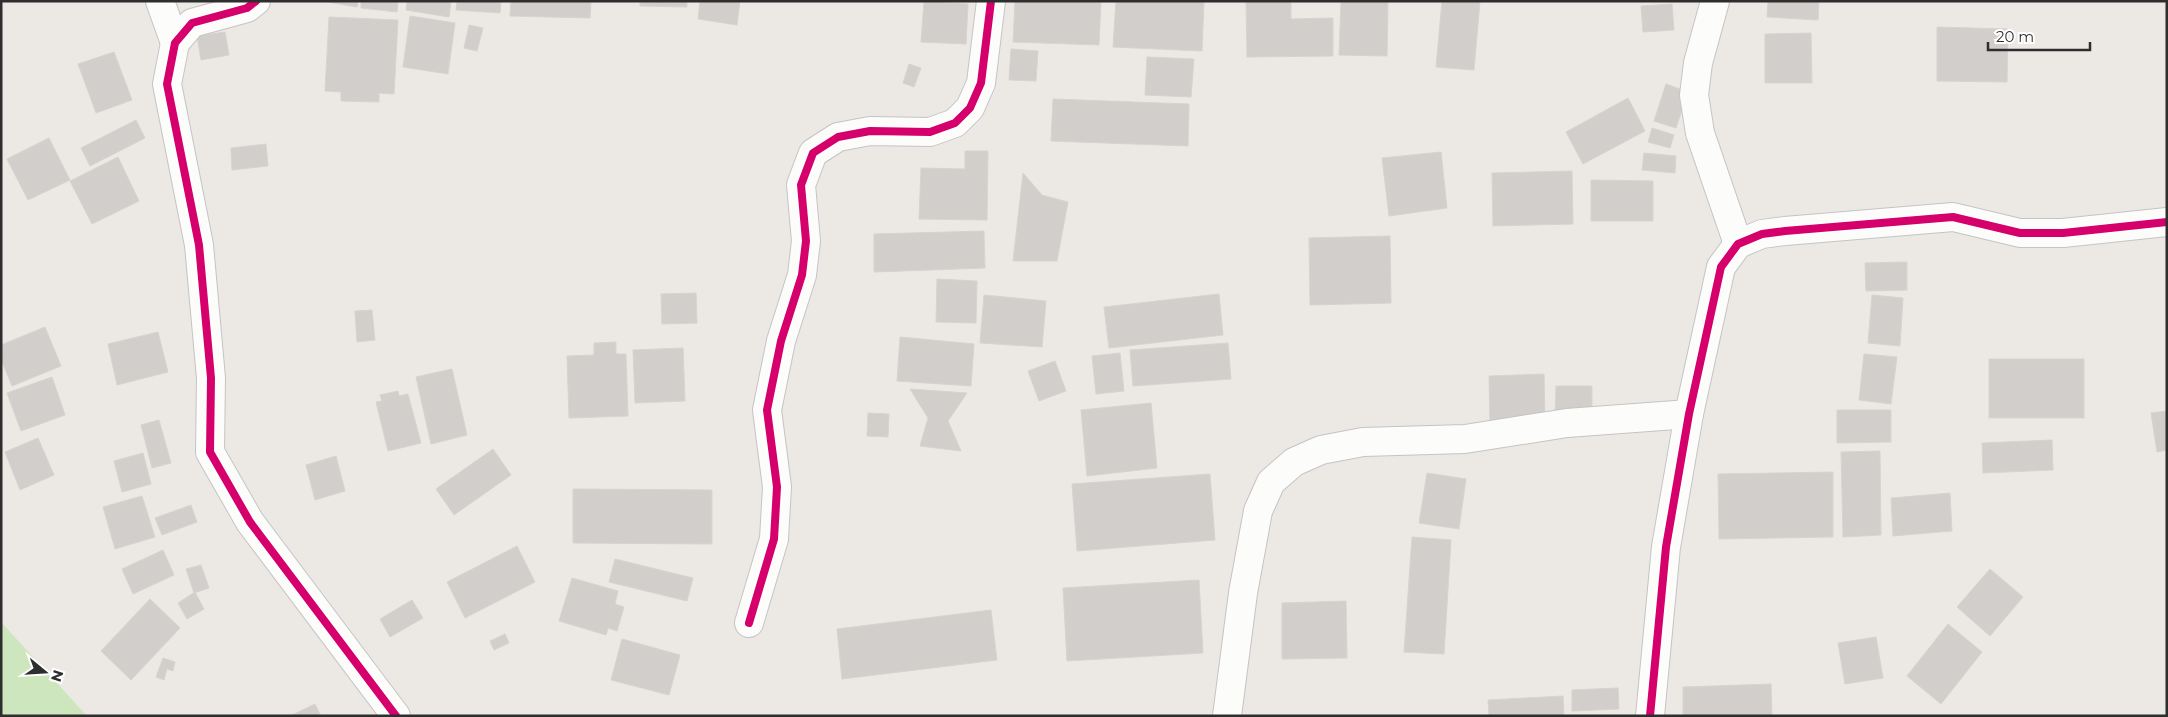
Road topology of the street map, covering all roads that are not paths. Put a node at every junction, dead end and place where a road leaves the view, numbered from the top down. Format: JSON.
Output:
{"nodes":[{"id":1,"x":160,"y":1,"type":"edge"},
{"id":2,"x":256,"y":1,"type":"edge"},
{"id":3,"x":991,"y":1,"type":"edge"},
{"id":4,"x":1715,"y":1,"type":"edge"},
{"id":5,"x":175,"y":43,"type":"junction"},
{"id":6,"x":2167,"y":222,"type":"edge"},
{"id":7,"x":1738,"y":244,"type":"junction"},
{"id":8,"x":1689,"y":414,"type":"junction"},
{"id":9,"x":749,"y":622,"type":"dead end"},
{"id":10,"x":396,"y":716,"type":"edge"},
{"id":11,"x":1227,"y":716,"type":"edge"},
{"id":12,"x":1650,"y":716,"type":"edge"}],
"edges":[{"from":1,"to":5,"type":"street"},
{"from":2,"to":5,"type":"street"},
{"from":3,"to":9,"type":"street"},
{"from":4,"to":7,"type":"street"},
{"from":5,"to":10,"type":"street"},
{"from":6,"to":7,"type":"street"},
{"from":7,"to":8,"type":"street"},
{"from":8,"to":11,"type":"street"},
{"from":8,"to":12,"type":"street"}]}
